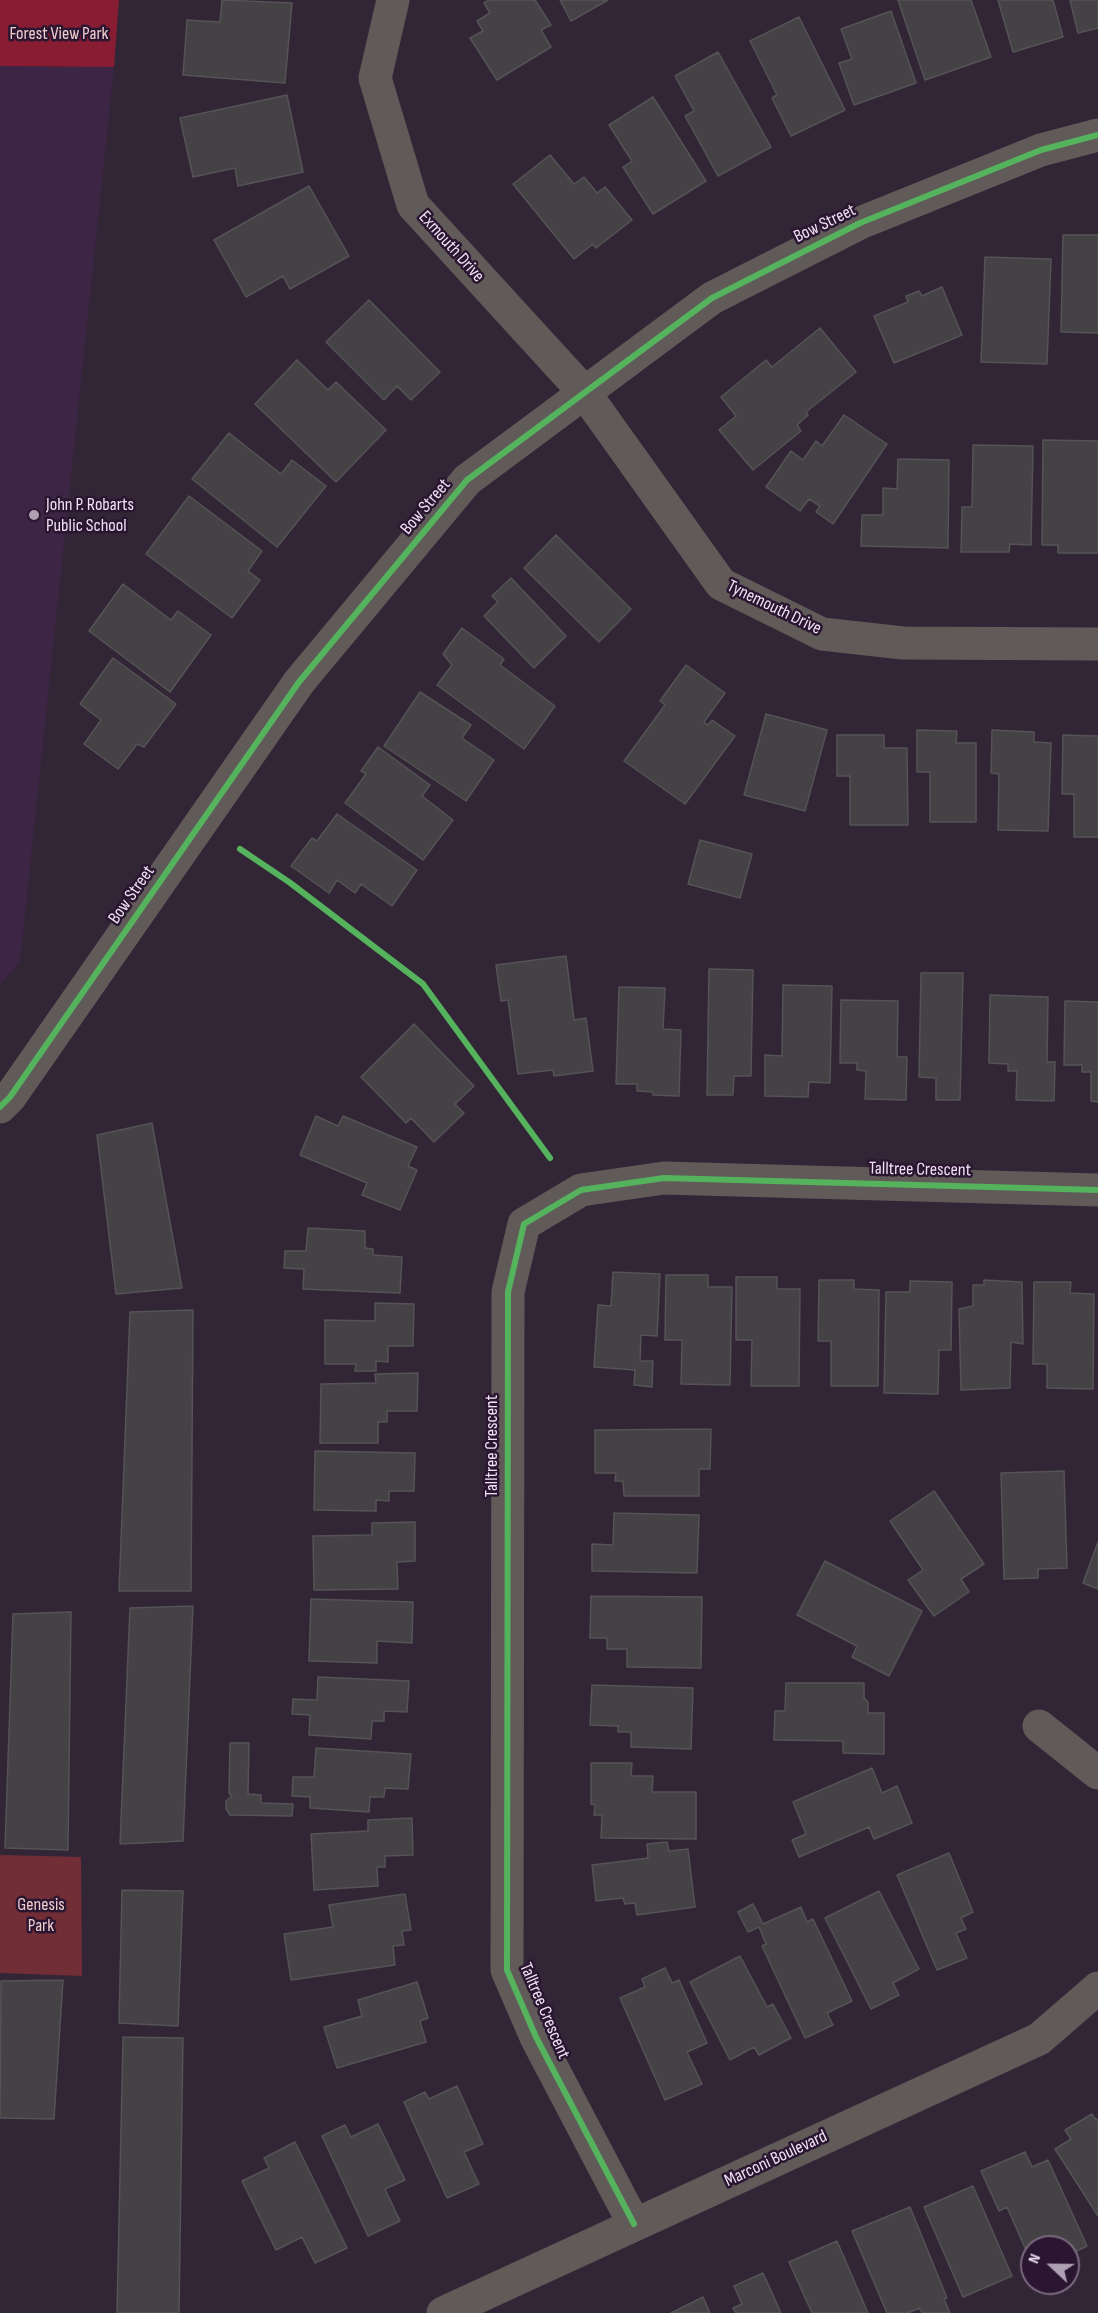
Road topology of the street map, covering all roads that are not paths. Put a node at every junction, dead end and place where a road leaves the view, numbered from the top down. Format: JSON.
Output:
{"nodes":[{"id":1,"x":393,"y":0,"type":"edge"},
{"id":2,"x":1098,"y":135,"type":"edge"},
{"id":3,"x":584,"y":392,"type":"junction"},
{"id":4,"x":1098,"y":645,"type":"edge"},
{"id":5,"x":0,"y":1107,"type":"edge"},
{"id":6,"x":1098,"y":1190,"type":"edge"},
{"id":7,"x":1039,"y":1726,"type":"dead end"},
{"id":8,"x":1098,"y":1773,"type":"edge"},
{"id":9,"x":1098,"y":1988,"type":"edge"},
{"id":10,"x":634,"y":2224,"type":"junction"},
{"id":11,"x":442,"y":2313,"type":"edge"}],
"edges":[{"from":1,"to":3,"type":"street","name":"Exmouth Drive"},
{"from":2,"to":3,"type":"street","name":"Bow Street"},
{"from":3,"to":4,"type":"street","name":"Tynemouth Drive"},
{"from":3,"to":5,"type":"street","name":"Bow Street"},
{"from":6,"to":10,"type":"street","name":"Talltree Crescent"},
{"from":7,"to":8,"type":"street"},
{"from":9,"to":10,"type":"street","name":"Marconi Boulevard"},
{"from":10,"to":11,"type":"street","name":"Marconi Boulevard"}]}
